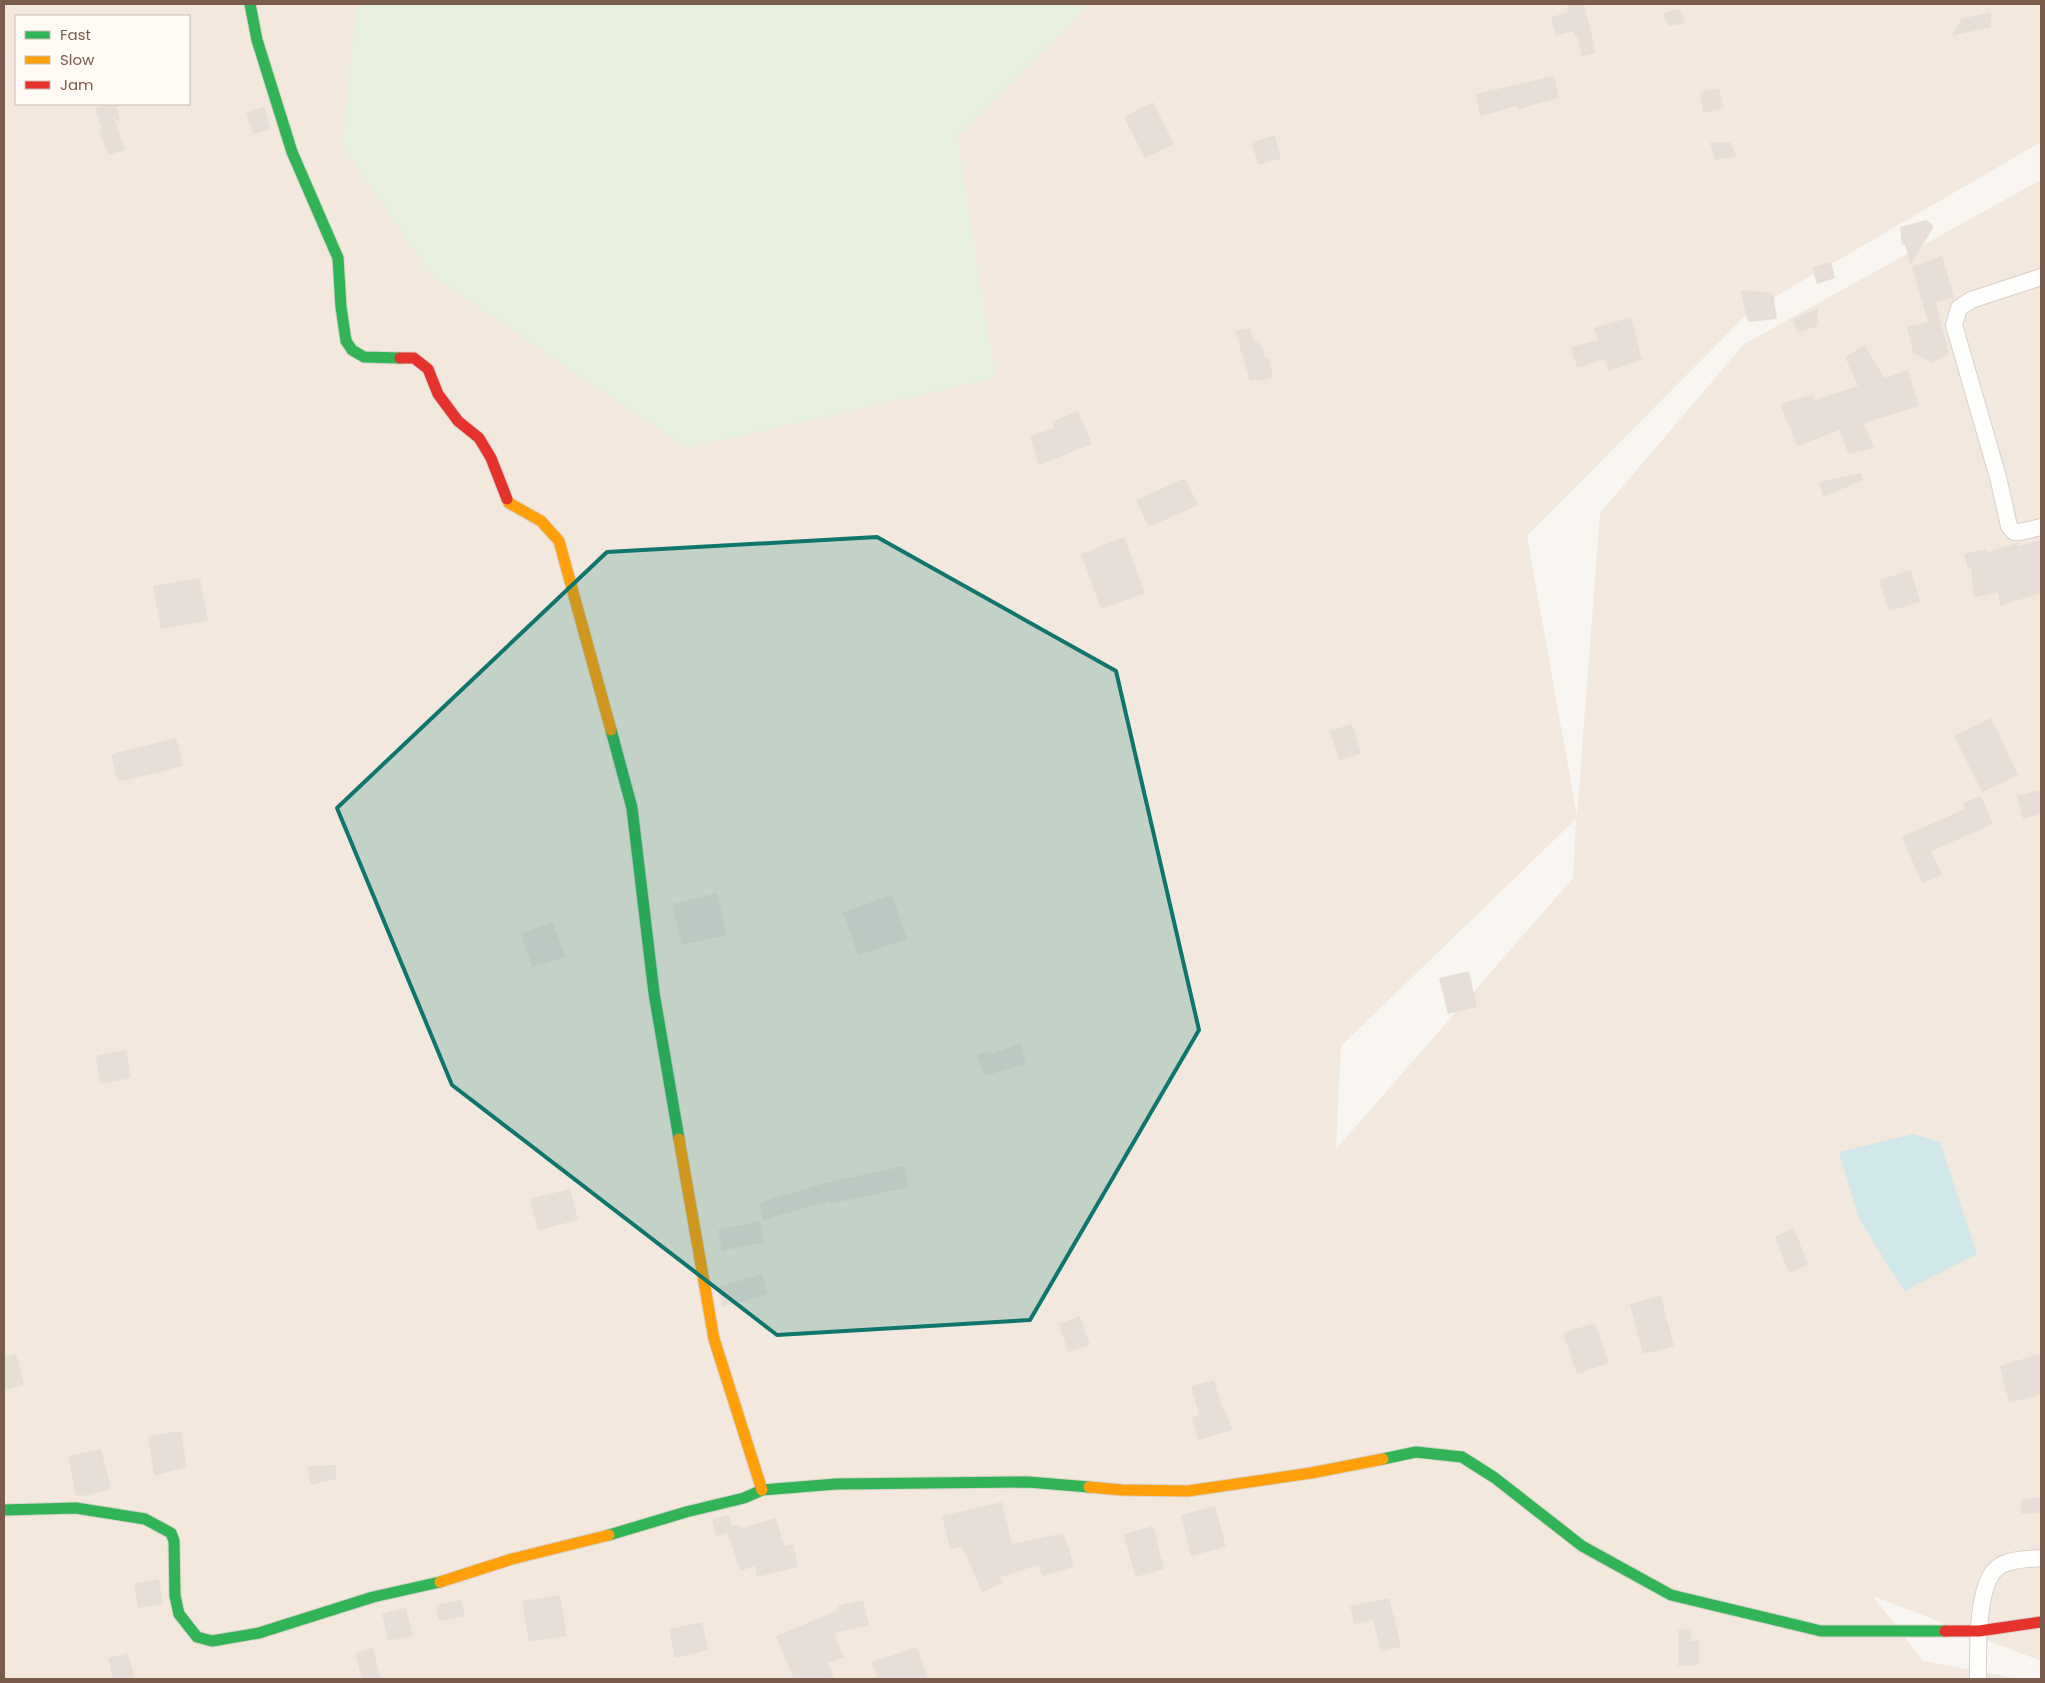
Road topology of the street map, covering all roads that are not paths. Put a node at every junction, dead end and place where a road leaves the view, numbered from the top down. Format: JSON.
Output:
{"nodes":[{"id":1,"x":250,"y":4,"type":"edge"},
{"id":2,"x":2041,"y":277,"type":"edge"},
{"id":3,"x":2041,"y":527,"type":"edge"},
{"id":4,"x":762,"y":1490,"type":"junction"},
{"id":5,"x":4,"y":1510,"type":"edge"},
{"id":6,"x":2041,"y":1558,"type":"edge"},
{"id":7,"x":2041,"y":1622,"type":"edge"},
{"id":8,"x":1979,"y":1631,"type":"junction"},
{"id":9,"x":1978,"y":1679,"type":"edge"}],
"edges":[{"from":1,"to":4,"type":"street"},
{"from":2,"to":3,"type":"street"},
{"from":4,"to":5,"type":"street"},
{"from":4,"to":8,"type":"street"},
{"from":6,"to":8,"type":"street"},
{"from":7,"to":8,"type":"street"},
{"from":8,"to":9,"type":"street"}]}
